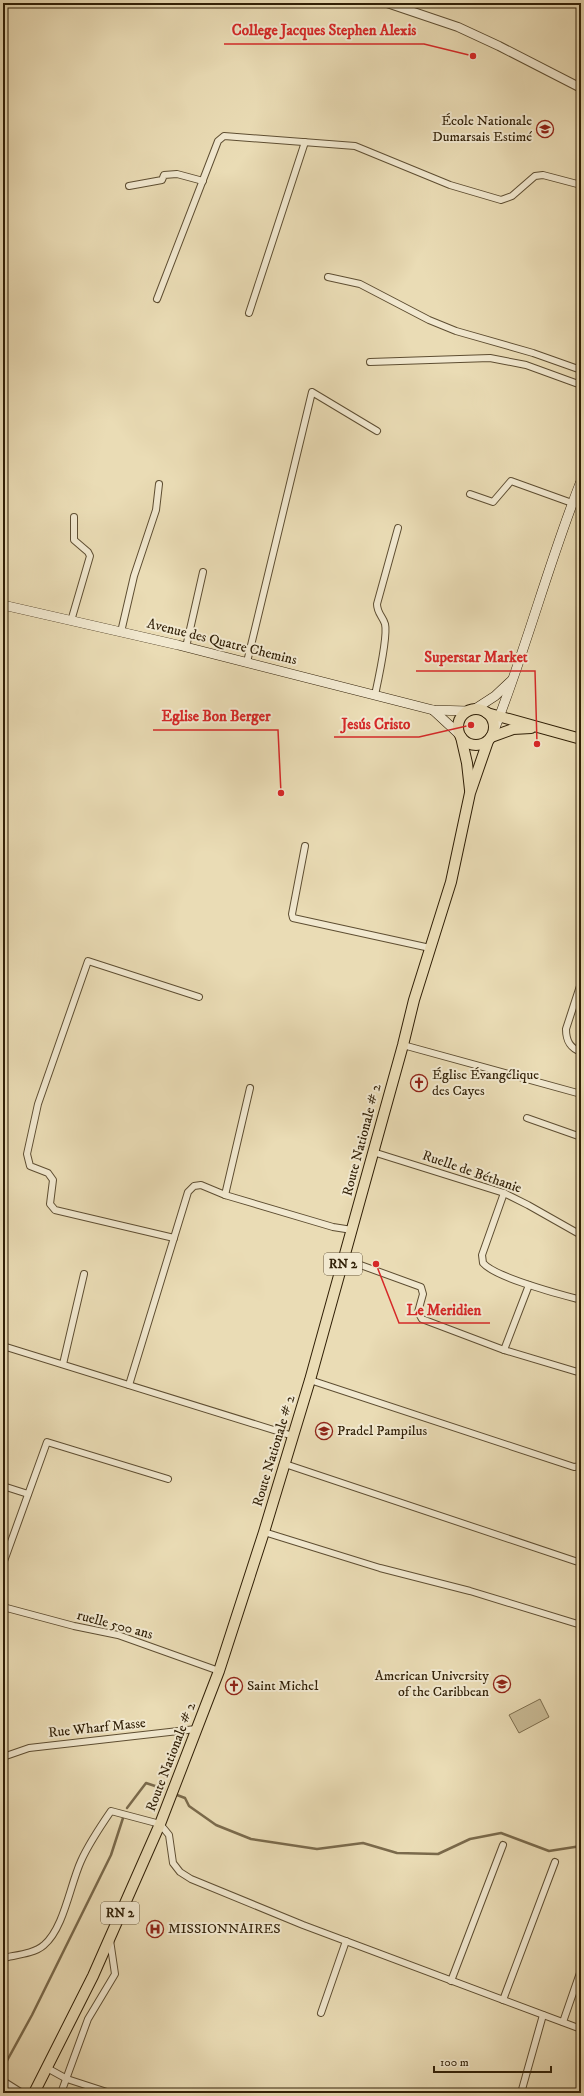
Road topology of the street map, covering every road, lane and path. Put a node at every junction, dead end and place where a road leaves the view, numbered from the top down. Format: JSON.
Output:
{"nodes":[{"id":1,"x":387,"y":3,"type":"edge"},
{"id":2,"x":581,"y":88,"type":"edge"},
{"id":3,"x":305,"y":142,"type":"junction"},
{"id":4,"x":202,"y":181,"type":"junction"},
{"id":5,"x":581,"y":185,"type":"edge"},
{"id":6,"x":129,"y":186,"type":"dead end"},
{"id":7,"x":328,"y":277,"type":"dead end"},
{"id":8,"x":157,"y":299,"type":"dead end"},
{"id":9,"x":249,"y":313,"type":"dead end"},
{"id":10,"x":370,"y":362,"type":"dead end"},
{"id":11,"x":581,"y":370,"type":"edge"},
{"id":12,"x":581,"y":385,"type":"edge"},
{"id":13,"x":377,"y":431,"type":"dead end"},
{"id":14,"x":581,"y":481,"type":"edge"},
{"id":15,"x":159,"y":484,"type":"dead end"},
{"id":16,"x":470,"y":494,"type":"dead end"},
{"id":17,"x":572,"y":503,"type":"junction"},
{"id":18,"x":74,"y":517,"type":"dead end"},
{"id":19,"x":398,"y":528,"type":"dead end"},
{"id":20,"x":203,"y":572,"type":"dead end"},
{"id":21,"x":3,"y":605,"type":"edge"},
{"id":22,"x":71,"y":621,"type":"junction"},
{"id":23,"x":121,"y":632,"type":"junction"},
{"id":24,"x":186,"y":647,"type":"junction"},
{"id":25,"x":247,"y":662,"type":"junction"},
{"id":26,"x":512,"y":680,"type":"junction"},
{"id":27,"x":375,"y":695,"type":"junction"},
{"id":28,"x":434,"y":710,"type":"junction"},
{"id":29,"x":471,"y":710,"type":"junction"},
{"id":30,"x":487,"y":713,"type":"junction"},
{"id":31,"x":500,"y":717,"type":"junction"},
{"id":32,"x":537,"y":727,"type":"junction"},
{"id":33,"x":460,"y":735,"type":"junction"},
{"id":34,"x":491,"y":737,"type":"junction"},
{"id":35,"x":581,"y":739,"type":"edge"},
{"id":36,"x":470,"y":793,"type":"junction"},
{"id":37,"x":305,"y":846,"type":"dead end"},
{"id":38,"x":430,"y":948,"type":"junction"},
{"id":39,"x":581,"y":983,"type":"edge"},
{"id":40,"x":199,"y":997,"type":"dead end"},
{"id":41,"x":403,"y":1045,"type":"junction"},
{"id":42,"x":581,"y":1052,"type":"edge"},
{"id":43,"x":250,"y":1088,"type":"dead end"},
{"id":44,"x":581,"y":1094,"type":"edge"},
{"id":45,"x":527,"y":1118,"type":"dead end"},
{"id":46,"x":581,"y":1136,"type":"edge"},
{"id":47,"x":373,"y":1152,"type":"junction"},
{"id":48,"x":504,"y":1193,"type":"junction"},
{"id":49,"x":225,"y":1194,"type":"junction"},
{"id":50,"x":352,"y":1230,"type":"junction"},
{"id":51,"x":581,"y":1235,"type":"edge"},
{"id":52,"x":174,"y":1238,"type":"junction"},
{"id":53,"x":344,"y":1259,"type":"junction"},
{"id":54,"x":84,"y":1274,"type":"dead end"},
{"id":55,"x":529,"y":1285,"type":"junction"},
{"id":56,"x":581,"y":1300,"type":"edge"},
{"id":57,"x":3,"y":1346,"type":"edge"},
{"id":58,"x":504,"y":1350,"type":"junction"},
{"id":59,"x":63,"y":1364,"type":"junction"},
{"id":60,"x":581,"y":1373,"type":"edge"},
{"id":61,"x":310,"y":1380,"type":"junction"},
{"id":62,"x":129,"y":1385,"type":"junction"},
{"id":63,"x":293,"y":1436,"type":"junction"},
{"id":64,"x":284,"y":1464,"type":"junction"},
{"id":65,"x":581,"y":1466,"type":"edge"},
{"id":66,"x":168,"y":1479,"type":"dead end"},
{"id":67,"x":3,"y":1486,"type":"edge"},
{"id":68,"x":28,"y":1494,"type":"junction"},
{"id":69,"x":264,"y":1532,"type":"junction"},
{"id":70,"x":581,"y":1563,"type":"edge"},
{"id":71,"x":3,"y":1564,"type":"edge"},
{"id":72,"x":3,"y":1607,"type":"edge"},
{"id":73,"x":581,"y":1625,"type":"edge"},
{"id":74,"x":219,"y":1671,"type":"junction"},
{"id":75,"x":196,"y":1729,"type":"junction"},
{"id":76,"x":3,"y":1757,"type":"edge"},
{"id":77,"x":160,"y":1824,"type":"junction"},
{"id":78,"x":503,"y":1845,"type":"dead end"},
{"id":79,"x":555,"y":1862,"type":"dead end"},
{"id":80,"x":109,"y":1936,"type":"junction"},
{"id":81,"x":346,"y":1941,"type":"junction"},
{"id":82,"x":3,"y":1958,"type":"edge"},
{"id":83,"x":581,"y":1970,"type":"edge"},
{"id":84,"x":451,"y":1981,"type":"junction"},
{"id":85,"x":503,"y":2000,"type":"junction"},
{"id":86,"x":321,"y":2012,"type":"dead end"},
{"id":87,"x":544,"y":2015,"type":"junction"},
{"id":88,"x":562,"y":2022,"type":"junction"},
{"id":89,"x":581,"y":2029,"type":"edge"},
{"id":90,"x":47,"y":2068,"type":"junction"},
{"id":91,"x":67,"y":2079,"type":"junction"},
{"id":92,"x":3,"y":2081,"type":"edge"},
{"id":93,"x":22,"y":2093,"type":"edge"},
{"id":94,"x":34,"y":2093,"type":"edge"},
{"id":95,"x":61,"y":2093,"type":"edge"},
{"id":96,"x":110,"y":2093,"type":"edge"},
{"id":97,"x":521,"y":2093,"type":"edge"}],
"edges":[{"from":1,"to":2,"type":"street"},
{"from":3,"to":4,"type":"street"},
{"from":3,"to":5,"type":"street"},
{"from":3,"to":9,"type":"street"},
{"from":4,"to":6,"type":"street"},
{"from":4,"to":8,"type":"street"},
{"from":7,"to":11,"type":"street"},
{"from":10,"to":12,"type":"street"},
{"from":13,"to":25,"type":"street"},
{"from":14,"to":17,"type":"main road"},
{"from":15,"to":23,"type":"street"},
{"from":16,"to":17,"type":"street"},
{"from":17,"to":26,"type":"main road"},
{"from":18,"to":22,"type":"street"},
{"from":19,"to":27,"type":"street"},
{"from":20,"to":24,"type":"street"},
{"from":21,"to":22,"type":"main road","name":"Avenue des Quatre Chemins"},
{"from":22,"to":23,"type":"main road","name":"Avenue des Quatre Chemins"},
{"from":23,"to":24,"type":"main road","name":"Avenue des Quatre Chemins"},
{"from":24,"to":25,"type":"main road","name":"Avenue des Quatre Chemins"},
{"from":25,"to":27,"type":"main road","name":"Avenue des Quatre Chemins"},
{"from":26,"to":29,"type":"main road"},
{"from":26,"to":31,"type":"main road"},
{"from":27,"to":28,"type":"main road","name":"Avenue des Quatre Chemins"},
{"from":28,"to":29,"type":"main road","name":"Avenue des Quatre Chemins"},
{"from":28,"to":33,"type":"main road","name":"Avenue des Quatre Chemins"},
{"from":29,"to":30,"type":"main road"},
{"from":29,"to":33,"type":"main road"},
{"from":30,"to":31,"type":"main road"},
{"from":30,"to":34,"type":"main road"},
{"from":31,"to":32,"type":"main road"},
{"from":31,"to":34,"type":"main road"},
{"from":32,"to":34,"type":"main road"},
{"from":32,"to":35,"type":"main road"},
{"from":33,"to":34,"type":"main road"},
{"from":33,"to":36,"type":"main road","name":"Route Nationale # 2","number":"RN 2"},
{"from":34,"to":36,"type":"main road","name":"Route Nationale # 2","number":"RN 2"},
{"from":36,"to":38,"type":"main road","name":"Route Nationale # 2","number":"RN 2"},
{"from":37,"to":38,"type":"street"},
{"from":38,"to":41,"type":"main road","name":"Route Nationale # 2","number":"RN 2"},
{"from":39,"to":42,"type":"street"},
{"from":40,"to":52,"type":"street"},
{"from":41,"to":44,"type":"street"},
{"from":41,"to":47,"type":"main road","name":"Route Nationale # 2","number":"RN 2"},
{"from":43,"to":49,"type":"street"},
{"from":45,"to":46,"type":"street"},
{"from":47,"to":48,"type":"street","name":"Ruelle de Béthanie"},
{"from":47,"to":50,"type":"main road","name":"Route Nationale # 2","number":"RN 2"},
{"from":48,"to":51,"type":"street","name":"Ruelle de Béthanie"},
{"from":48,"to":55,"type":"street"},
{"from":49,"to":50,"type":"street"},
{"from":49,"to":52,"type":"street"},
{"from":50,"to":53,"type":"main road","name":"Route Nationale # 2","number":"RN 2"},
{"from":52,"to":62,"type":"street"},
{"from":53,"to":58,"type":"street"},
{"from":53,"to":61,"type":"main road","name":"Route Nationale # 2","number":"RN 2"},
{"from":54,"to":59,"type":"street"},
{"from":55,"to":56,"type":"street"},
{"from":55,"to":58,"type":"street"},
{"from":57,"to":59,"type":"street"},
{"from":58,"to":60,"type":"street"},
{"from":59,"to":62,"type":"street"},
{"from":61,"to":63,"type":"main road","name":"Route Nationale # 2","number":"RN 2"},
{"from":61,"to":65,"type":"street"},
{"from":62,"to":63,"type":"street"},
{"from":63,"to":64,"type":"main road","name":"Route Nationale # 2","number":"RN 2"},
{"from":64,"to":69,"type":"main road","name":"Route Nationale # 2","number":"RN 2"},
{"from":64,"to":70,"type":"street"},
{"from":66,"to":68,"type":"street"},
{"from":67,"to":68,"type":"street"},
{"from":68,"to":71,"type":"street"},
{"from":69,"to":73,"type":"street"},
{"from":69,"to":74,"type":"main road","name":"Route Nationale # 2","number":"RN 2"},
{"from":72,"to":74,"type":"street","name":"ruelle 500 ans"},
{"from":74,"to":75,"type":"main road","name":"Route Nationale # 2","number":"RN 2"},
{"from":75,"to":76,"type":"street","name":"Rue Wharf Masse"},
{"from":75,"to":77,"type":"main road","name":"Route Nationale # 2","number":"RN 2"},
{"from":77,"to":80,"type":"main road","name":"Route Nationale # 2","number":"RN 2"},
{"from":77,"to":81,"type":"street"},
{"from":77,"to":82,"type":"street"},
{"from":78,"to":84,"type":"street"},
{"from":79,"to":85,"type":"street"},
{"from":80,"to":90,"type":"main road","name":"Route Nationale # 2","number":"RN 2"},
{"from":80,"to":91,"type":"street"},
{"from":81,"to":84,"type":"street"},
{"from":81,"to":86,"type":"street"},
{"from":83,"to":88,"type":"street"},
{"from":84,"to":85,"type":"street"},
{"from":85,"to":87,"type":"street"},
{"from":87,"to":88,"type":"street"},
{"from":87,"to":97,"type":"street"},
{"from":88,"to":89,"type":"street"},
{"from":90,"to":91,"type":"street"},
{"from":90,"to":94,"type":"main road","name":"Route Nationale # 2","number":"RN 2"},
{"from":91,"to":95,"type":"street"},
{"from":91,"to":96,"type":"street"},
{"from":92,"to":93,"type":"street"}]}
